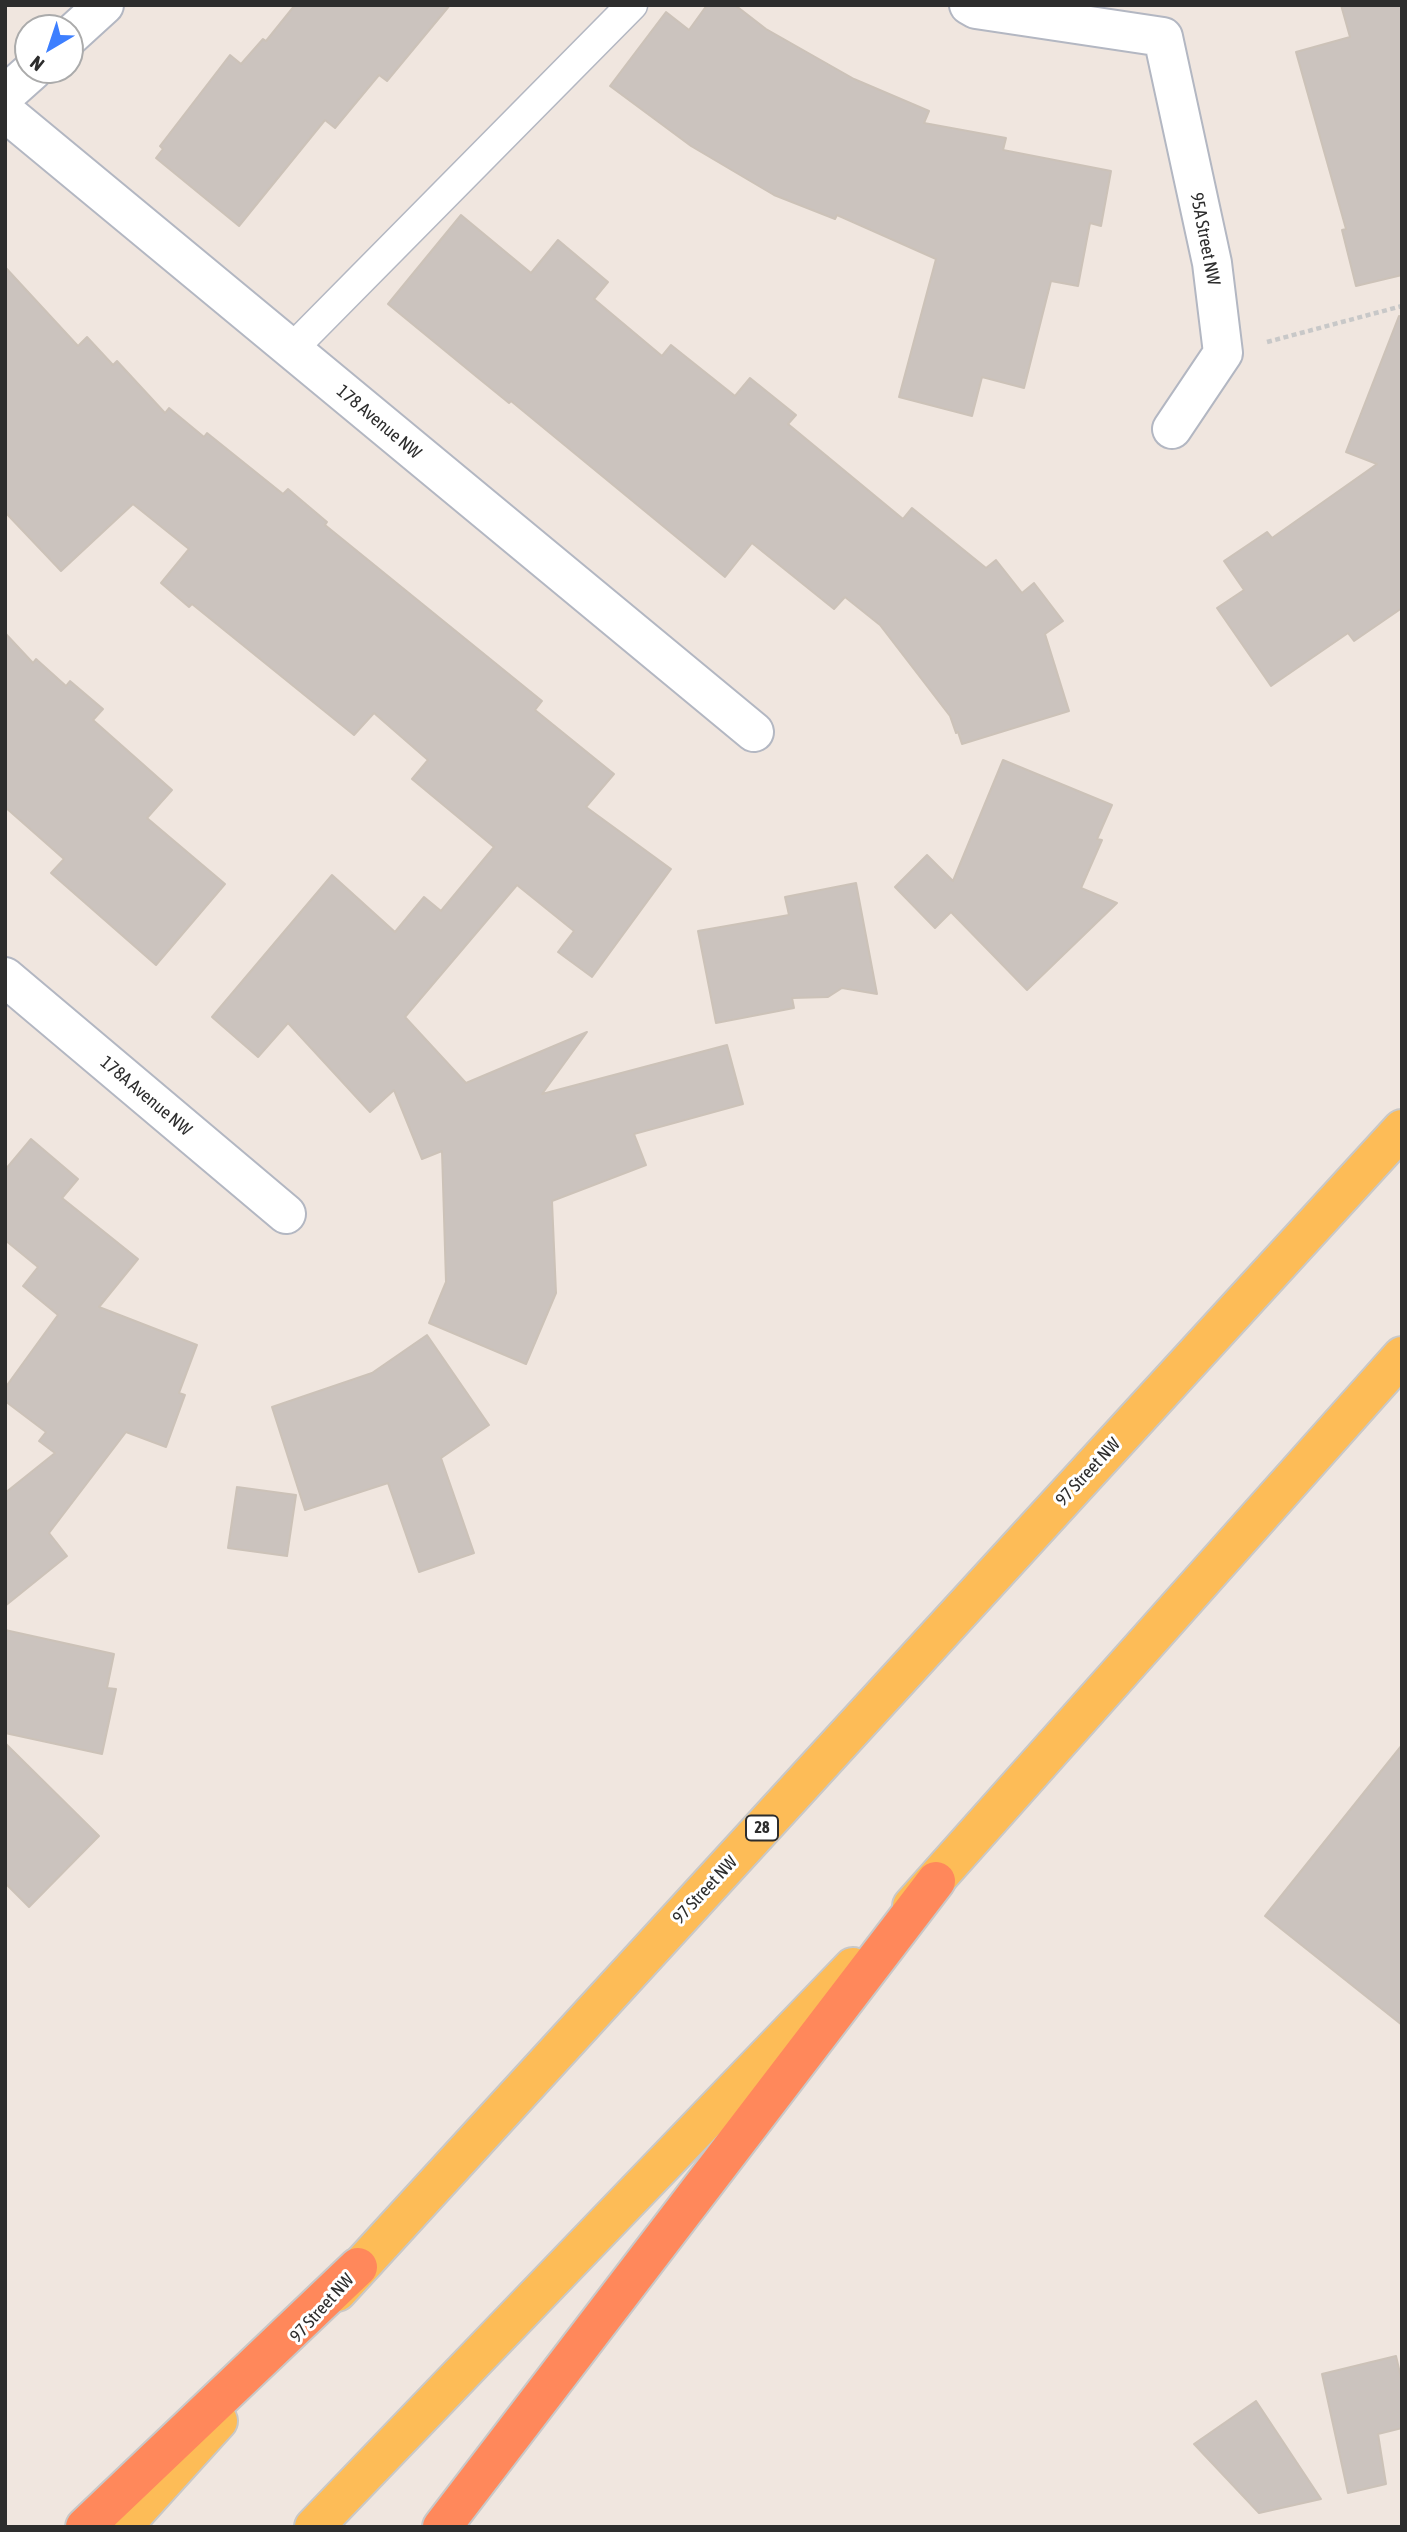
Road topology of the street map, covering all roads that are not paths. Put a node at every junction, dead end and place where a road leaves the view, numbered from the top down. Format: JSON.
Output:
{"nodes":[{"id":1,"x":104,"y":5,"type":"edge"},
{"id":2,"x":632,"y":5,"type":"edge"},
{"id":3,"x":969,"y":5,"type":"edge"},
{"id":4,"x":84,"y":23,"type":"edge"},
{"id":5,"x":5,"y":112,"type":"edge"},
{"id":6,"x":292,"y":349,"type":"junction"},
{"id":7,"x":1172,"y":429,"type":"dead end"},
{"id":8,"x":754,"y":732,"type":"dead end"},
{"id":9,"x":5,"y":977,"type":"edge"},
{"id":10,"x":1402,"y":1129,"type":"edge"},
{"id":11,"x":286,"y":1214,"type":"dead end"},
{"id":12,"x":1402,"y":1356,"type":"edge"},
{"id":13,"x":936,"y":1881,"type":"junction"},
{"id":14,"x":358,"y":2267,"type":"junction"},
{"id":15,"x":85,"y":2527,"type":"edge"},
{"id":16,"x":122,"y":2527,"type":"edge"},
{"id":17,"x":314,"y":2527,"type":"edge"},
{"id":18,"x":442,"y":2527,"type":"edge"}],
"edges":[{"from":1,"to":4,"type":"street"},
{"from":2,"to":6,"type":"lane"},
{"from":3,"to":7,"type":"street","name":"95A Street NW"},
{"from":5,"to":6,"type":"street","name":"178 Avenue NW"},
{"from":6,"to":8,"type":"street","name":"178 Avenue NW"},
{"from":9,"to":11,"type":"street","name":"178A Avenue NW"},
{"from":10,"to":14,"type":"main road","name":"97 Street NW","number":"28"},
{"from":12,"to":13,"type":"main road"},
{"from":13,"to":17,"type":"main road"},
{"from":13,"to":18,"type":"highway"},
{"from":14,"to":15,"type":"highway"},
{"from":14,"to":16,"type":"main road","name":"97 Street NW","number":"28"}]}
